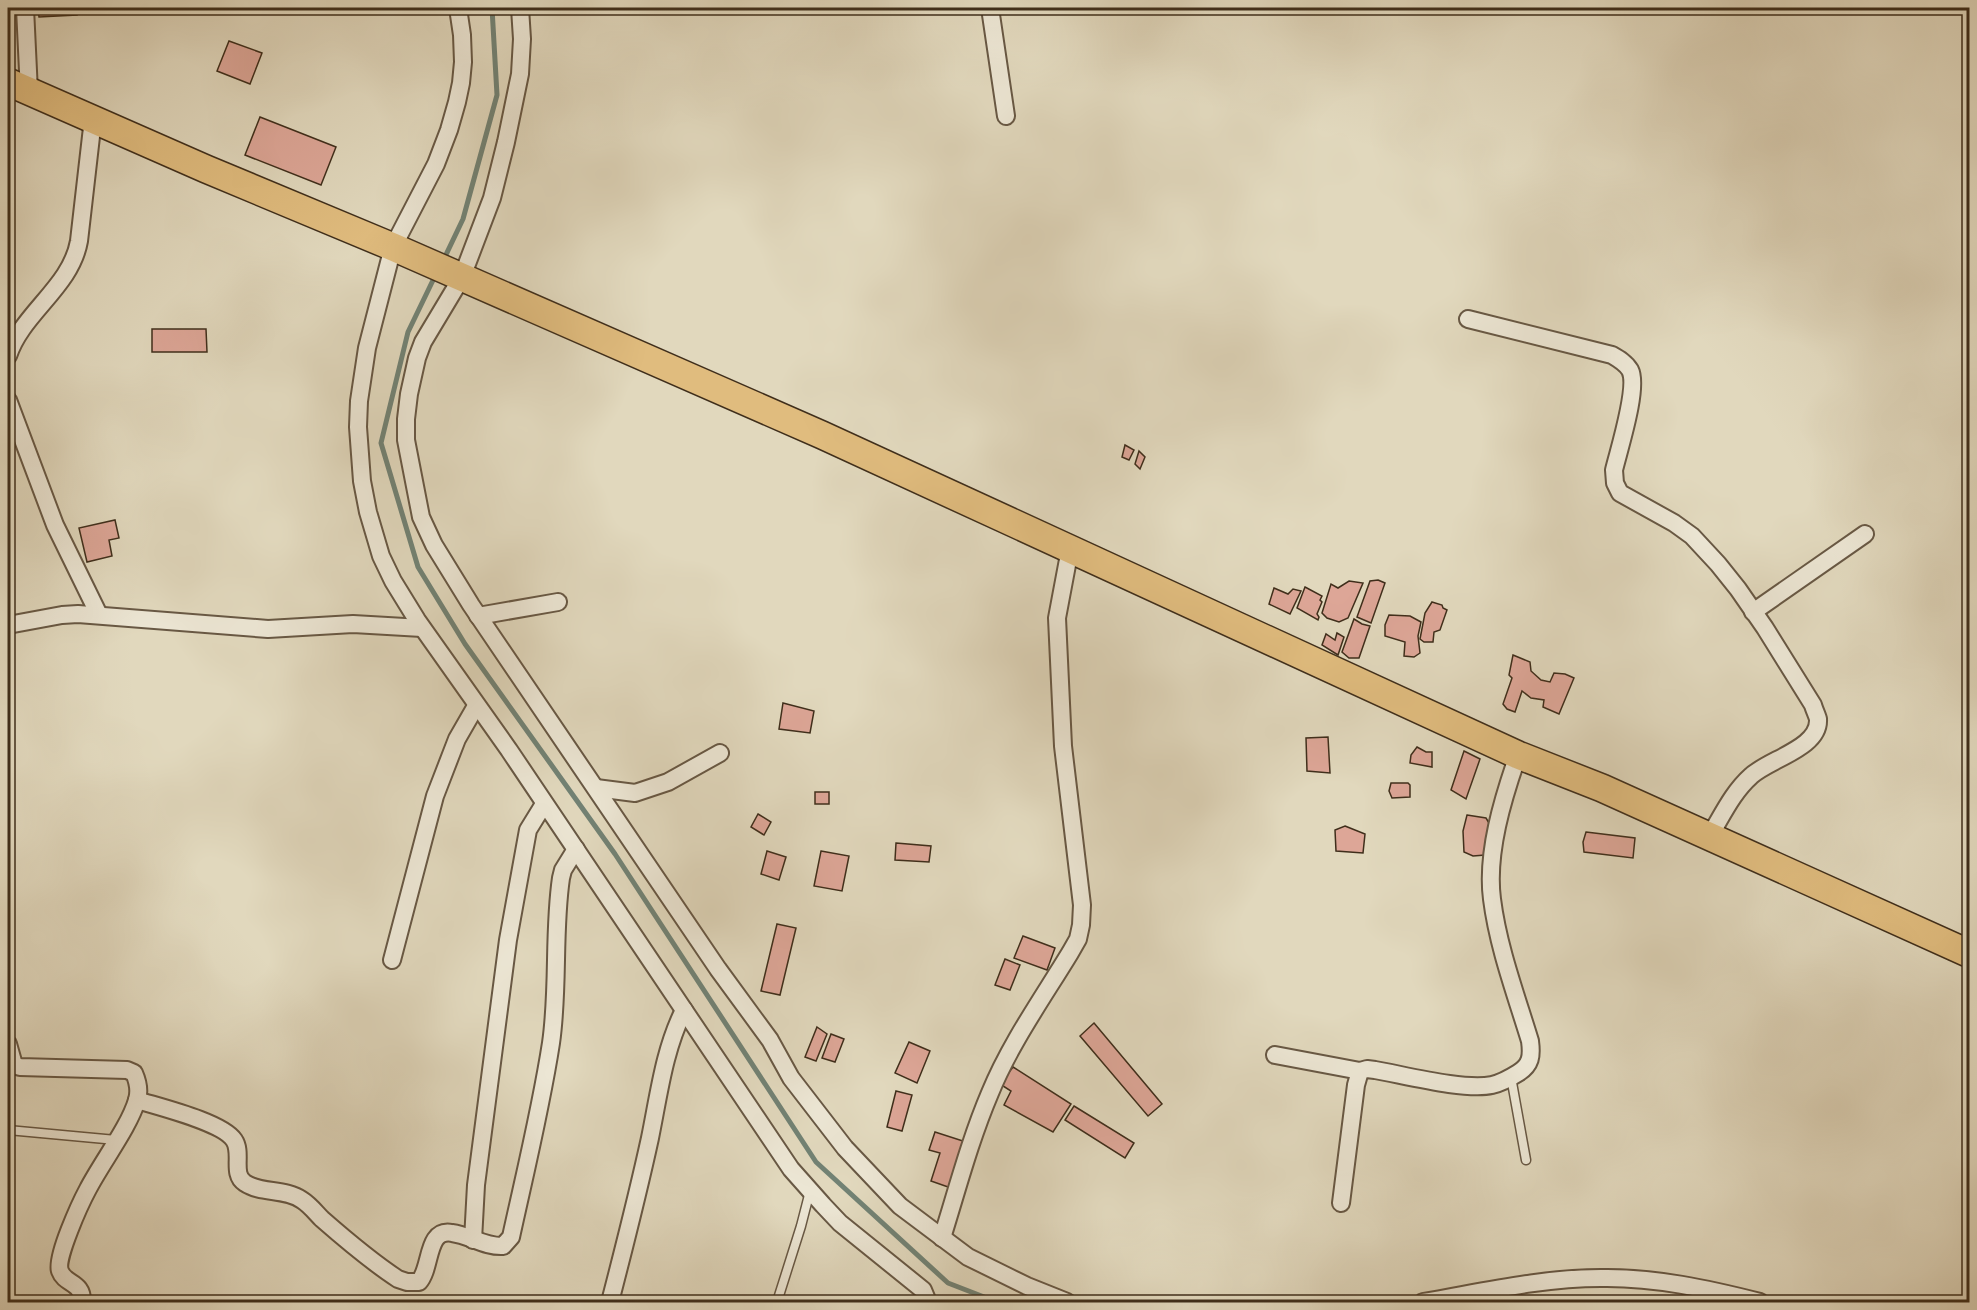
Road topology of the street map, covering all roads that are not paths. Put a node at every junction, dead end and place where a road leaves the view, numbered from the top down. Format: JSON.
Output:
{"nodes":[{"id":1,"x":25,"y":8,"type":"edge"},
{"id":2,"x":458,"y":8,"type":"edge"},
{"id":3,"x":520,"y":8,"type":"edge"},
{"id":4,"x":990,"y":8,"type":"edge"},
{"id":5,"x":18,"y":87,"type":"edge"},
{"id":6,"x":1006,"y":116,"type":"dead end"},
{"id":7,"x":93,"y":119,"type":"junction"},
{"id":8,"x":404,"y":252,"type":"junction"},
{"id":9,"x":453,"y":274,"type":"junction"},
{"id":10,"x":1468,"y":319,"type":"dead end"},
{"id":11,"x":8,"y":356,"type":"edge"},
{"id":12,"x":8,"y":400,"type":"edge"},
{"id":13,"x":1865,"y":534,"type":"dead end"},
{"id":14,"x":1070,"y":549,"type":"junction"},
{"id":15,"x":558,"y":602,"type":"dead end"},
{"id":16,"x":1754,"y":612,"type":"junction"},
{"id":17,"x":99,"y":615,"type":"junction"},
{"id":18,"x":478,"y":616,"type":"junction"},
{"id":19,"x":8,"y":625,"type":"edge"},
{"id":20,"x":422,"y":628,"type":"junction"},
{"id":21,"x":476,"y":706,"type":"junction"},
{"id":22,"x":720,"y":753,"type":"dead end"},
{"id":23,"x":1518,"y":755,"type":"junction"},
{"id":24,"x":596,"y":788,"type":"junction"},
{"id":25,"x":544,"y":804,"type":"junction"},
{"id":26,"x":1709,"y":837,"type":"junction"},
{"id":27,"x":576,"y":849,"type":"junction"},
{"id":28,"x":1970,"y":954,"type":"edge"},
{"id":29,"x":392,"y":960,"type":"dead end"},
{"id":30,"x":684,"y":1010,"type":"junction"},
{"id":31,"x":8,"y":1044,"type":"edge"},
{"id":32,"x":1275,"y":1055,"type":"dead end"},
{"id":33,"x":1360,"y":1071,"type":"junction"},
{"id":34,"x":1511,"y":1077,"type":"junction"},
{"id":35,"x":137,"y":1100,"type":"junction"},
{"id":36,"x":8,"y":1130,"type":"edge"},
{"id":37,"x":116,"y":1140,"type":"junction"},
{"id":38,"x":1526,"y":1160,"type":"dead end"},
{"id":39,"x":810,"y":1190,"type":"junction"},
{"id":40,"x":1341,"y":1203,"type":"dead end"},
{"id":41,"x":942,"y":1238,"type":"junction"},
{"id":42,"x":473,"y":1240,"type":"junction"},
{"id":43,"x":927,"y":1300,"type":"edge"},
{"id":44,"x":82,"y":1302,"type":"edge"},
{"id":45,"x":610,"y":1302,"type":"edge"},
{"id":46,"x":777,"y":1302,"type":"edge"},
{"id":47,"x":943,"y":1302,"type":"edge"},
{"id":48,"x":1067,"y":1302,"type":"edge"},
{"id":49,"x":1423,"y":1302,"type":"edge"},
{"id":50,"x":1760,"y":1302,"type":"edge"}],
"edges":[{"from":1,"to":5,"type":"street"},
{"from":2,"to":8,"type":"street"},
{"from":3,"to":9,"type":"street"},
{"from":4,"to":6,"type":"street"},
{"from":5,"to":7,"type":"main road"},
{"from":7,"to":8,"type":"main road"},
{"from":7,"to":11,"type":"street"},
{"from":8,"to":9,"type":"main road"},
{"from":8,"to":20,"type":"street"},
{"from":9,"to":14,"type":"main road"},
{"from":9,"to":18,"type":"street"},
{"from":10,"to":16,"type":"street"},
{"from":12,"to":17,"type":"street"},
{"from":13,"to":16,"type":"street"},
{"from":14,"to":23,"type":"main road"},
{"from":14,"to":41,"type":"street"},
{"from":15,"to":18,"type":"street"},
{"from":16,"to":26,"type":"street"},
{"from":17,"to":19,"type":"street"},
{"from":17,"to":20,"type":"street"},
{"from":18,"to":24,"type":"street"},
{"from":20,"to":21,"type":"street"},
{"from":21,"to":25,"type":"street"},
{"from":21,"to":29,"type":"street"},
{"from":22,"to":24,"type":"street"},
{"from":23,"to":26,"type":"main road"},
{"from":23,"to":34,"type":"street"},
{"from":24,"to":41,"type":"street"},
{"from":25,"to":27,"type":"street"},
{"from":25,"to":42,"type":"street"},
{"from":26,"to":28,"type":"main road"},
{"from":27,"to":30,"type":"street"},
{"from":27,"to":42,"type":"street"},
{"from":30,"to":39,"type":"street"},
{"from":30,"to":45,"type":"street"},
{"from":31,"to":35,"type":"street"},
{"from":32,"to":33,"type":"street"},
{"from":33,"to":34,"type":"street"},
{"from":33,"to":40,"type":"street"},
{"from":34,"to":38,"type":"lane"},
{"from":35,"to":37,"type":"street"},
{"from":35,"to":42,"type":"street"},
{"from":36,"to":37,"type":"lane"},
{"from":37,"to":44,"type":"street"},
{"from":39,"to":43,"type":"street"},
{"from":39,"to":46,"type":"lane"},
{"from":41,"to":48,"type":"street"},
{"from":43,"to":47,"type":"street"},
{"from":49,"to":50,"type":"street"}]}
